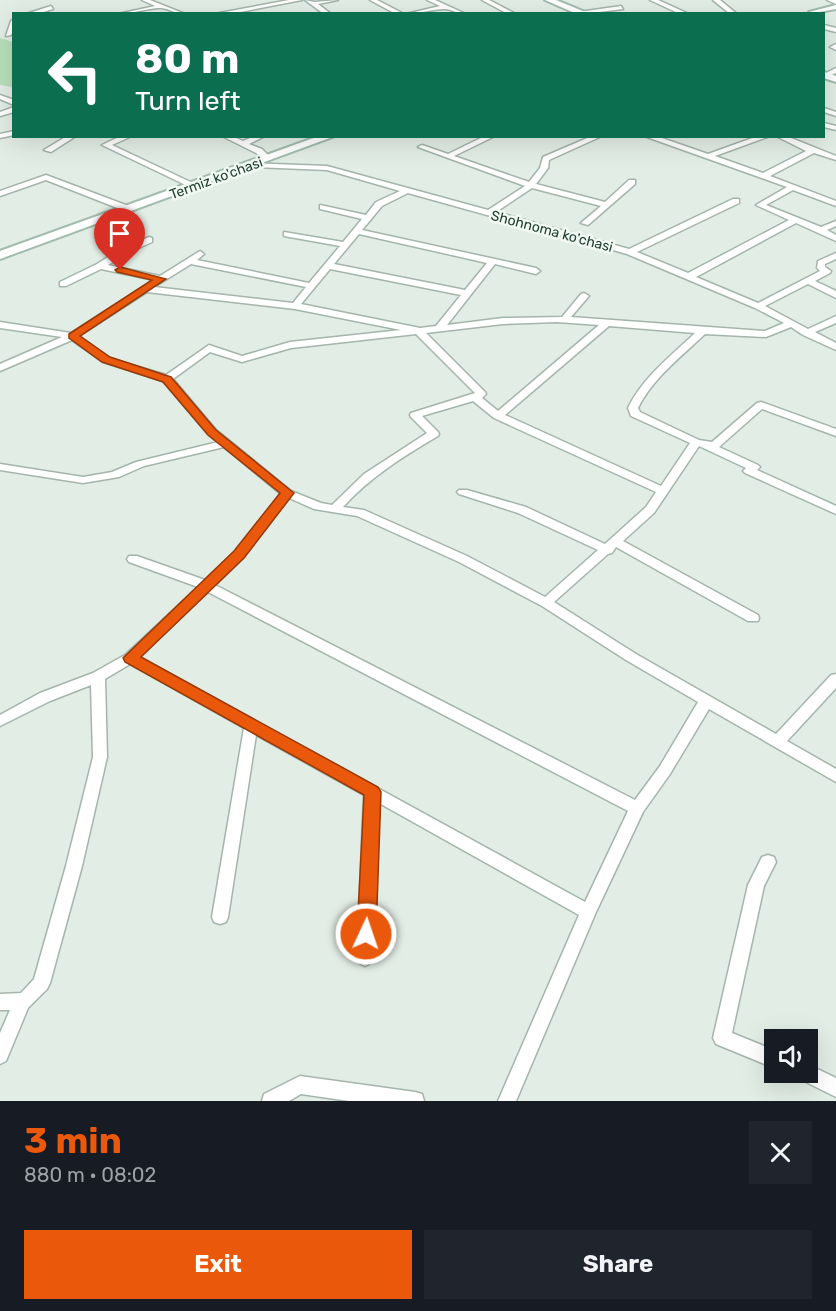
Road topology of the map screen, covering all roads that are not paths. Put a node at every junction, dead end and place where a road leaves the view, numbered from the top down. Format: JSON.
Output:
{"nodes":[{"id":1,"x":145,"y":0,"type":"edge"},
{"id":2,"x":168,"y":0,"type":"edge"},
{"id":3,"x":299,"y":0,"type":"edge"},
{"id":4,"x":308,"y":0,"type":"edge"},
{"id":5,"x":334,"y":0,"type":"edge"},
{"id":6,"x":373,"y":0,"type":"edge"},
{"id":7,"x":430,"y":0,"type":"edge"},
{"id":8,"x":485,"y":0,"type":"edge"},
{"id":9,"x":549,"y":0,"type":"edge"},
{"id":10,"x":653,"y":0,"type":"edge"},
{"id":11,"x":716,"y":0,"type":"edge"},
{"id":12,"x":830,"y":0,"type":"edge"},
{"id":13,"x":153,"y":2,"type":"junction"},
{"id":14,"x":590,"y":2,"type":"dead end"},
{"id":15,"x":836,"y":2,"type":"edge"},
{"id":16,"x":315,"y":3,"type":"junction"},
{"id":17,"x":160,"y":6,"type":"junction"},
{"id":18,"x":446,"y":6,"type":"junction"},
{"id":19,"x":836,"y":7,"type":"edge"},
{"id":20,"x":51,"y":8,"type":"dead end"},
{"id":21,"x":621,"y":8,"type":"dead end"},
{"id":22,"x":595,"y":10,"type":"junction"},
{"id":23,"x":36,"y":12,"type":"edge"},
{"id":24,"x":132,"y":12,"type":"edge"},
{"id":25,"x":176,"y":12,"type":"edge"},
{"id":26,"x":229,"y":12,"type":"edge"},
{"id":27,"x":326,"y":12,"type":"edge"},
{"id":28,"x":397,"y":12,"type":"edge"},
{"id":29,"x":418,"y":12,"type":"edge"},
{"id":30,"x":460,"y":12,"type":"edge"},
{"id":31,"x":509,"y":12,"type":"edge"},
{"id":32,"x":581,"y":12,"type":"edge"},
{"id":33,"x":588,"y":12,"type":"edge"},
{"id":34,"x":681,"y":12,"type":"edge"},
{"id":35,"x":731,"y":12,"type":"edge"},
{"id":36,"x":819,"y":12,"type":"edge"},
{"id":37,"x":0,"y":36,"type":"edge"},
{"id":38,"x":12,"y":36,"type":"edge"},
{"id":39,"x":70,"y":138,"type":"edge"},
{"id":40,"x":123,"y":138,"type":"edge"},
{"id":41,"x":230,"y":138,"type":"edge"},
{"id":42,"x":257,"y":138,"type":"edge"},
{"id":43,"x":325,"y":138,"type":"edge"},
{"id":44,"x":488,"y":138,"type":"edge"},
{"id":45,"x":595,"y":138,"type":"edge"},
{"id":46,"x":653,"y":138,"type":"edge"},
{"id":47,"x":761,"y":138,"type":"edge"},
{"id":48,"x":784,"y":138,"type":"edge"},
{"id":49,"x":243,"y":144,"type":"junction"},
{"id":50,"x":422,"y":147,"type":"dead end"},
{"id":51,"x":48,"y":150,"type":"dead end"},
{"id":52,"x":812,"y":150,"type":"junction"},
{"id":53,"x":448,"y":156,"type":"junction"},
{"id":54,"x":708,"y":156,"type":"junction"},
{"id":55,"x":836,"y":158,"type":"edge"},
{"id":56,"x":268,"y":159,"type":"junction"},
{"id":57,"x":252,"y":165,"type":"junction"},
{"id":58,"x":764,"y":176,"type":"junction"},
{"id":59,"x":632,"y":182,"type":"dead end"},
{"id":60,"x":529,"y":185,"type":"junction"},
{"id":61,"x":195,"y":186,"type":"junction"},
{"id":62,"x":793,"y":187,"type":"junction"},
{"id":63,"x":405,"y":190,"type":"junction"},
{"id":64,"x":0,"y":194,"type":"edge"},
{"id":65,"x":736,"y":201,"type":"dead end"},
{"id":66,"x":836,"y":204,"type":"edge"},
{"id":67,"x":607,"y":205,"type":"junction"},
{"id":68,"x":323,"y":207,"type":"dead end"},
{"id":69,"x":128,"y":209,"type":"junction"},
{"id":70,"x":489,"y":213,"type":"junction"},
{"id":71,"x":368,"y":218,"type":"junction"},
{"id":72,"x":796,"y":220,"type":"junction"},
{"id":73,"x":585,"y":223,"type":"dead end"},
{"id":74,"x":836,"y":223,"type":"edge"},
{"id":75,"x":821,"y":230,"type":"junction"},
{"id":76,"x":357,"y":231,"type":"junction"},
{"id":77,"x":287,"y":234,"type":"dead end"},
{"id":78,"x":836,"y":238,"type":"edge"},
{"id":79,"x":149,"y":240,"type":"dead end"},
{"id":80,"x":346,"y":245,"type":"junction"},
{"id":81,"x":630,"y":252,"type":"junction"},
{"id":82,"x":200,"y":254,"type":"dead end"},
{"id":83,"x":0,"y":255,"type":"edge"},
{"id":84,"x":836,"y":256,"type":"edge"},
{"id":85,"x":189,"y":261,"type":"junction"},
{"id":86,"x":493,"y":261,"type":"junction"},
{"id":87,"x":100,"y":266,"type":"junction"},
{"id":88,"x":329,"y":266,"type":"junction"},
{"id":89,"x":536,"y":271,"type":"dead end"},
{"id":90,"x":690,"y":276,"type":"junction"},
{"id":91,"x":161,"y":279,"type":"junction"},
{"id":92,"x":808,"y":281,"type":"junction"},
{"id":93,"x":63,"y":284,"type":"dead end"},
{"id":94,"x":312,"y":286,"type":"junction"},
{"id":95,"x":145,"y":289,"type":"junction"},
{"id":96,"x":466,"y":293,"type":"junction"},
{"id":97,"x":836,"y":295,"type":"edge"},
{"id":98,"x":584,"y":296,"type":"dead end"},
{"id":99,"x":295,"y":306,"type":"junction"},
{"id":100,"x":758,"y":306,"type":"junction"},
{"id":101,"x":836,"y":319,"type":"edge"},
{"id":102,"x":564,"y":320,"type":"junction"},
{"id":103,"x":608,"y":322,"type":"junction"},
{"id":104,"x":790,"y":324,"type":"junction"},
{"id":105,"x":0,"y":325,"type":"edge"},
{"id":106,"x":439,"y":328,"type":"junction"},
{"id":107,"x":418,"y":330,"type":"junction"},
{"id":108,"x":703,"y":331,"type":"junction"},
{"id":109,"x":806,"y":333,"type":"junction"},
{"id":110,"x":73,"y":336,"type":"junction"},
{"id":111,"x":836,"y":347,"type":"edge"},
{"id":112,"x":0,"y":368,"type":"edge"},
{"id":113,"x":167,"y":379,"type":"junction"},
{"id":114,"x":475,"y":397,"type":"junction"},
{"id":115,"x":498,"y":416,"type":"junction"},
{"id":116,"x":836,"y":432,"type":"edge"},
{"id":117,"x":696,"y":442,"type":"junction"},
{"id":118,"x":226,"y":443,"type":"junction"},
{"id":119,"x":708,"y":447,"type":"junction"},
{"id":120,"x":0,"y":467,"type":"edge"},
{"id":121,"x":663,"y":491,"type":"junction"},
{"id":122,"x":462,"y":492,"type":"dead end"},
{"id":123,"x":288,"y":493,"type":"junction"},
{"id":124,"x":334,"y":509,"type":"junction"},
{"id":125,"x":836,"y":510,"type":"edge"},
{"id":126,"x":611,"y":546,"type":"junction"},
{"id":127,"x":133,"y":559,"type":"dead end"},
{"id":128,"x":207,"y":586,"type":"junction"},
{"id":129,"x":546,"y":603,"type":"junction"},
{"id":130,"x":753,"y":618,"type":"dead end"},
{"id":131,"x":130,"y":658,"type":"junction"},
{"id":132,"x":98,"y":677,"type":"junction"},
{"id":133,"x":835,"y":680,"type":"edge"},
{"id":134,"x":706,"y":701,"type":"junction"},
{"id":135,"x":0,"y":721,"type":"edge"},
{"id":136,"x":250,"y":724,"type":"junction"},
{"id":137,"x":777,"y":742,"type":"junction"},
{"id":138,"x":836,"y":776,"type":"edge"},
{"id":139,"x":372,"y":792,"type":"junction"},
{"id":140,"x":637,"y":808,"type":"junction"},
{"id":141,"x":768,"y":862,"type":"dead end"},
{"id":142,"x":588,"y":912,"type":"junction"},
{"id":143,"x":220,"y":917,"type":"dead end"},
{"id":144,"x":365,"y":958,"type":"dead end"},
{"id":145,"x":22,"y":1001,"type":"junction"},
{"id":146,"x":0,"y":1002,"type":"edge"},
{"id":147,"x":0,"y":1055,"type":"edge"},
{"id":148,"x":764,"y":1055,"type":"edge"},
{"id":149,"x":818,"y":1079,"type":"edge"},
{"id":150,"x":836,"y":1088,"type":"edge"},
{"id":151,"x":271,"y":1101,"type":"edge"},
{"id":152,"x":415,"y":1101,"type":"edge"},
{"id":153,"x":507,"y":1101,"type":"edge"}],
"edges":[{"from":1,"to":13,"type":"street"},
{"from":2,"to":13,"type":"street"},
{"from":3,"to":26,"type":"street"},
{"from":4,"to":16,"type":"street"},
{"from":5,"to":16,"type":"street"},
{"from":6,"to":28,"type":"street"},
{"from":7,"to":18,"type":"street"},
{"from":8,"to":31,"type":"street"},
{"from":9,"to":32,"type":"main road"},
{"from":10,"to":34,"type":"street"},
{"from":11,"to":35,"type":"street"},
{"from":12,"to":15,"type":"street"},
{"from":13,"to":17,"type":"street"},
{"from":14,"to":22,"type":"street"},
{"from":16,"to":27,"type":"street"},
{"from":17,"to":24,"type":"street"},
{"from":17,"to":25,"type":"street"},
{"from":18,"to":29,"type":"street"},
{"from":18,"to":30,"type":"street"},
{"from":19,"to":36,"type":"main road"},
{"from":20,"to":23,"type":"street"},
{"from":21,"to":22,"type":"street"},
{"from":22,"to":33,"type":"street"},
{"from":37,"to":38,"type":"street"},
{"from":39,"to":51,"type":"street"},
{"from":40,"to":61,"type":"street"},
{"from":41,"to":49,"type":"street"},
{"from":42,"to":49,"type":"street"},
{"from":43,"to":56,"type":"main road","name":"Termiz ko'chasi"},
{"from":44,"to":53,"type":"street"},
{"from":45,"to":60,"type":"street"},
{"from":46,"to":54,"type":"street"},
{"from":47,"to":54,"type":"street"},
{"from":48,"to":52,"type":"street"},
{"from":49,"to":56,"type":"street"},
{"from":50,"to":53,"type":"street"},
{"from":52,"to":55,"type":"street"},
{"from":52,"to":58,"type":"street"},
{"from":53,"to":60,"type":"street"},
{"from":54,"to":58,"type":"street"},
{"from":56,"to":57,"type":"main road","name":"Termiz ko'chasi"},
{"from":57,"to":61,"type":"main road","name":"Termiz ko'chasi"},
{"from":57,"to":63,"type":"street","name":"Shohnoma ko'chasi"},
{"from":58,"to":62,"type":"street"},
{"from":59,"to":67,"type":"street"},
{"from":60,"to":67,"type":"street"},
{"from":60,"to":70,"type":"street"},
{"from":61,"to":69,"type":"main road","name":"Termiz ko'chasi"},
{"from":62,"to":66,"type":"street"},
{"from":62,"to":72,"type":"street"},
{"from":63,"to":70,"type":"street","name":"Shohnoma ko'chasi"},
{"from":63,"to":71,"type":"street"},
{"from":64,"to":69,"type":"street"},
{"from":65,"to":81,"type":"street"},
{"from":67,"to":73,"type":"street"},
{"from":68,"to":71,"type":"street"},
{"from":69,"to":83,"type":"main road","name":"Termiz ko'chasi"},
{"from":70,"to":81,"type":"street","name":"Shohnoma ko'chasi"},
{"from":71,"to":76,"type":"street"},
{"from":72,"to":75,"type":"street"},
{"from":72,"to":90,"type":"street"},
{"from":74,"to":75,"type":"street"},
{"from":75,"to":78,"type":"street"},
{"from":76,"to":80,"type":"street"},
{"from":76,"to":86,"type":"street"},
{"from":77,"to":80,"type":"street"},
{"from":79,"to":87,"type":"street"},
{"from":80,"to":88,"type":"street"},
{"from":81,"to":90,"type":"street","name":"Shohnoma ko'chasi"},
{"from":82,"to":85,"type":"street"},
{"from":84,"to":92,"type":"street"},
{"from":85,"to":91,"type":"street"},
{"from":85,"to":94,"type":"street"},
{"from":86,"to":89,"type":"street"},
{"from":86,"to":96,"type":"street"},
{"from":87,"to":91,"type":"street"},
{"from":87,"to":93,"type":"street"},
{"from":88,"to":94,"type":"street"},
{"from":88,"to":96,"type":"street"},
{"from":90,"to":100,"type":"street","name":"Shohnoma ko'chasi"},
{"from":91,"to":95,"type":"street"},
{"from":92,"to":97,"type":"street"},
{"from":92,"to":100,"type":"street"},
{"from":94,"to":99,"type":"street"},
{"from":95,"to":99,"type":"street"},
{"from":95,"to":110,"type":"street"},
{"from":96,"to":106,"type":"street"},
{"from":98,"to":102,"type":"street"},
{"from":99,"to":107,"type":"street"},
{"from":100,"to":104,"type":"street","name":"Shohnoma ko'chasi"},
{"from":101,"to":109,"type":"street"},
{"from":102,"to":103,"type":"street"},
{"from":102,"to":106,"type":"street"},
{"from":103,"to":108,"type":"street"},
{"from":103,"to":115,"type":"street"},
{"from":104,"to":108,"type":"street"},
{"from":104,"to":109,"type":"street","name":"Shohnoma ko'chasi"},
{"from":105,"to":110,"type":"street"},
{"from":106,"to":107,"type":"street"},
{"from":107,"to":113,"type":"street"},
{"from":107,"to":114,"type":"street"},
{"from":108,"to":117,"type":"street"},
{"from":109,"to":111,"type":"street","name":"Shohnoma ko'chasi"},
{"from":110,"to":112,"type":"street"},
{"from":110,"to":113,"type":"street"},
{"from":113,"to":118,"type":"street"},
{"from":114,"to":115,"type":"street"},
{"from":114,"to":124,"type":"street"},
{"from":115,"to":121,"type":"street"},
{"from":116,"to":119,"type":"street"},
{"from":117,"to":119,"type":"street"},
{"from":117,"to":121,"type":"street"},
{"from":118,"to":120,"type":"street"},
{"from":118,"to":123,"type":"street"},
{"from":119,"to":125,"type":"street"},
{"from":121,"to":126,"type":"street"},
{"from":122,"to":126,"type":"street"},
{"from":123,"to":124,"type":"street"},
{"from":123,"to":128,"type":"street"},
{"from":124,"to":129,"type":"street"},
{"from":126,"to":129,"type":"street"},
{"from":126,"to":130,"type":"street"},
{"from":127,"to":128,"type":"street"},
{"from":128,"to":131,"type":"street"},
{"from":128,"to":140,"type":"street"},
{"from":129,"to":134,"type":"street"},
{"from":131,"to":132,"type":"street"},
{"from":131,"to":136,"type":"street"},
{"from":132,"to":135,"type":"street"},
{"from":132,"to":145,"type":"street"},
{"from":133,"to":137,"type":"street"},
{"from":134,"to":137,"type":"street"},
{"from":134,"to":140,"type":"street"},
{"from":136,"to":139,"type":"street"},
{"from":136,"to":143,"type":"street"},
{"from":137,"to":138,"type":"street"},
{"from":139,"to":142,"type":"street"},
{"from":139,"to":144,"type":"street"},
{"from":140,"to":142,"type":"street"},
{"from":141,"to":148,"type":"street"},
{"from":142,"to":153,"type":"street"},
{"from":145,"to":146,"type":"street"},
{"from":145,"to":147,"type":"street"},
{"from":149,"to":150,"type":"street"},
{"from":151,"to":152,"type":"street"}]}
